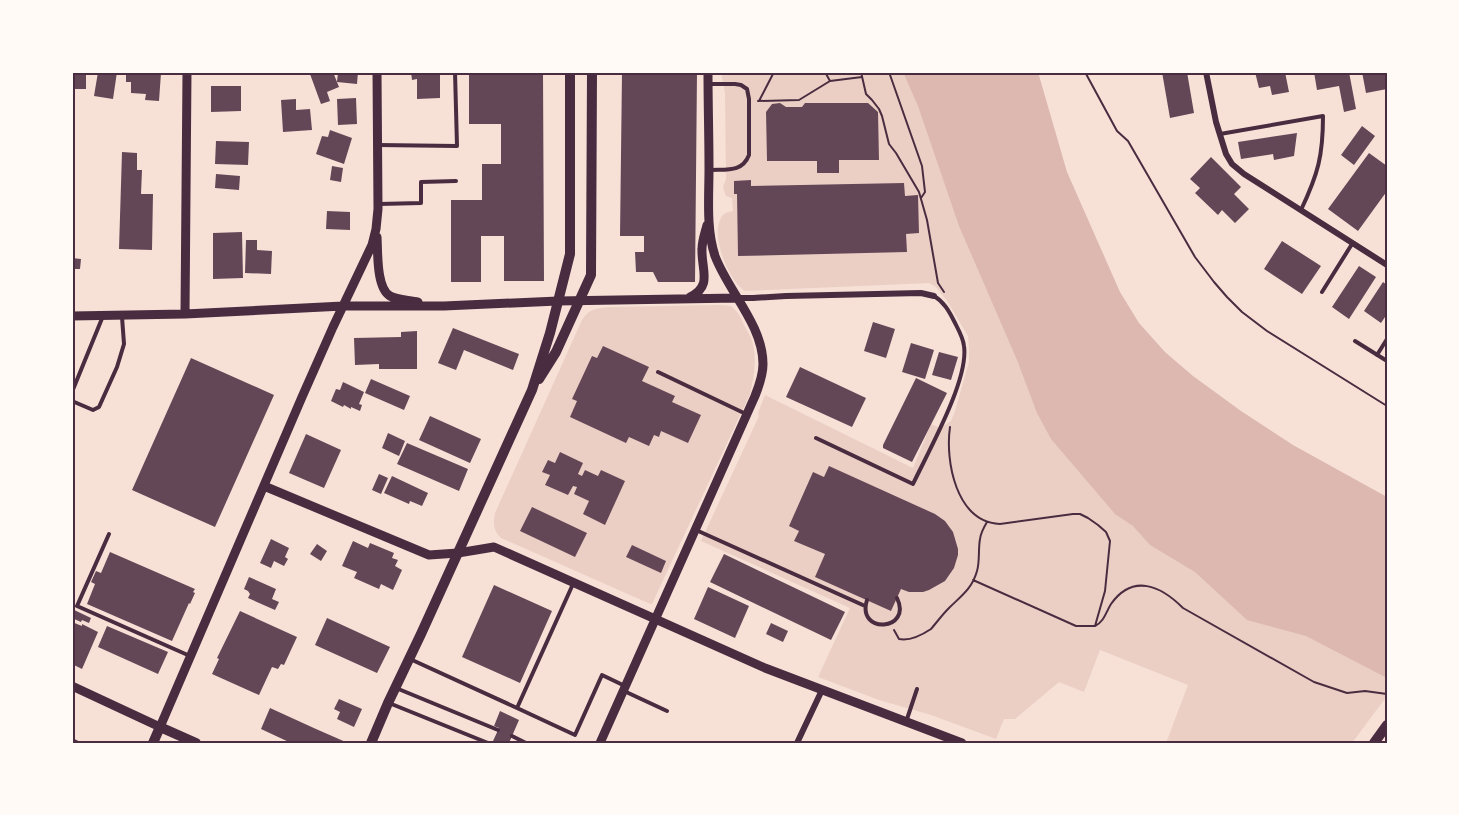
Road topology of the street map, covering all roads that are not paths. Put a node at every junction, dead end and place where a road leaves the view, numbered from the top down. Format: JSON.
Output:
{"nodes":[{"id":1,"x":188,"y":72,"type":"edge"},
{"id":2,"x":377,"y":72,"type":"edge"},
{"id":3,"x":455,"y":72,"type":"edge"},
{"id":4,"x":570,"y":72,"type":"edge"},
{"id":5,"x":592,"y":72,"type":"edge"},
{"id":6,"x":708,"y":72,"type":"edge"},
{"id":7,"x":1206,"y":72,"type":"edge"},
{"id":8,"x":708,"y":84,"type":"junction"},
{"id":9,"x":1220,"y":134,"type":"junction"},
{"id":10,"x":378,"y":146,"type":"junction"},
{"id":11,"x":709,"y":170,"type":"junction"},
{"id":12,"x":456,"y":181,"type":"dead end"},
{"id":13,"x":378,"y":204,"type":"junction"},
{"id":14,"x":1301,"y":210,"type":"junction"},
{"id":15,"x":709,"y":214,"type":"junction"},
{"id":16,"x":376,"y":229,"type":"junction"},
{"id":17,"x":1353,"y":243,"type":"junction"},
{"id":18,"x":1387,"y":265,"type":"edge"},
{"id":19,"x":1322,"y":292,"type":"dead end"},
{"id":20,"x":934,"y":296,"type":"joint"},
{"id":21,"x":688,"y":298,"type":"junction"},
{"id":22,"x":737,"y":298,"type":"junction"},
{"id":23,"x":558,"y":301,"type":"junction"},
{"id":24,"x":580,"y":301,"type":"junction"},
{"id":25,"x":343,"y":306,"type":"junction"},
{"id":26,"x":444,"y":306,"type":"junction"},
{"id":27,"x":185,"y":314,"type":"junction"},
{"id":28,"x":103,"y":315,"type":"junction"},
{"id":29,"x":122,"y":315,"type":"junction"},
{"id":30,"x":72,"y":316,"type":"edge"},
{"id":31,"x":1387,"y":339,"type":"edge"},
{"id":32,"x":1354,"y":341,"type":"dead end"},
{"id":33,"x":1377,"y":355,"type":"junction"},
{"id":34,"x":1387,"y":361,"type":"edge"},
{"id":35,"x":658,"y":372,"type":"dead end"},
{"id":36,"x":532,"y":390,"type":"junction"},
{"id":37,"x":72,"y":392,"type":"edge"},
{"id":38,"x":72,"y":401,"type":"edge"},
{"id":39,"x":747,"y":414,"type":"junction"},
{"id":40,"x":816,"y":438,"type":"dead end"},
{"id":41,"x":264,"y":486,"type":"junction"},
{"id":42,"x":695,"y":530,"type":"junction"},
{"id":43,"x":109,"y":534,"type":"dead end"},
{"id":44,"x":458,"y":553,"type":"junction"},
{"id":45,"x":574,"y":583,"type":"junction"},
{"id":46,"x":897,"y":598,"type":"dead end"},
{"id":47,"x":867,"y":600,"type":"dead end"},
{"id":48,"x":865,"y":606,"type":"junction"},
{"id":49,"x":656,"y":619,"type":"junction"},
{"id":50,"x":190,"y":657,"type":"junction"},
{"id":51,"x":410,"y":659,"type":"junction"},
{"id":52,"x":72,"y":686,"type":"edge"},
{"id":53,"x":396,"y":688,"type":"junction"},
{"id":54,"x":917,"y":688,"type":"dead end"},
{"id":55,"x":625,"y":689,"type":"junction"},
{"id":56,"x":822,"y":690,"type":"junction"},
{"id":57,"x":388,"y":703,"type":"junction"},
{"id":58,"x":517,"y":708,"type":"junction"},
{"id":59,"x":667,"y":711,"type":"dead end"},
{"id":60,"x":906,"y":722,"type":"junction"},
{"id":61,"x":1387,"y":725,"type":"edge"},
{"id":62,"x":160,"y":727,"type":"junction"},
{"id":63,"x":498,"y":730,"type":"dead end"},
{"id":64,"x":512,"y":736,"type":"dead end"},
{"id":65,"x":72,"y":740,"type":"edge"},
{"id":66,"x":1376,"y":740,"type":"edge"},
{"id":67,"x":78,"y":743,"type":"edge"},
{"id":68,"x":153,"y":743,"type":"edge"},
{"id":69,"x":196,"y":743,"type":"edge"},
{"id":70,"x":372,"y":743,"type":"edge"},
{"id":71,"x":488,"y":743,"type":"edge"},
{"id":72,"x":526,"y":743,"type":"edge"},
{"id":73,"x":533,"y":743,"type":"edge"},
{"id":74,"x":600,"y":743,"type":"edge"},
{"id":75,"x":798,"y":743,"type":"edge"},
{"id":76,"x":962,"y":743,"type":"edge"}],
"edges":[{"from":1,"to":27,"type":"street"},
{"from":2,"to":10,"type":"street"},
{"from":3,"to":10,"type":"lane"},
{"from":4,"to":23,"type":"main road"},
{"from":5,"to":24,"type":"main road"},
{"from":6,"to":8,"type":"street"},
{"from":7,"to":9,"type":"street"},
{"from":8,"to":11,"type":"street"},
{"from":8,"to":11,"type":"lane"},
{"from":9,"to":14,"type":"street"},
{"from":9,"to":14,"type":"lane"},
{"from":10,"to":13,"type":"street"},
{"from":11,"to":15,"type":"street"},
{"from":12,"to":13,"type":"lane"},
{"from":13,"to":16,"type":"street"},
{"from":14,"to":17,"type":"street"},
{"from":15,"to":21,"type":"street"},
{"from":15,"to":22,"type":"street"},
{"from":16,"to":25,"type":"street"},
{"from":16,"to":26,"type":"street"},
{"from":17,"to":18,"type":"street"},
{"from":17,"to":19,"type":"lane"},
{"from":20,"to":22,"type":"street"},
{"from":20,"to":40,"type":"lane"},
{"from":21,"to":22,"type":"street"},
{"from":21,"to":24,"type":"street"},
{"from":22,"to":39,"type":"street"},
{"from":23,"to":24,"type":"street"},
{"from":23,"to":26,"type":"street"},
{"from":23,"to":36,"type":"main road"},
{"from":24,"to":36,"type":"main road"},
{"from":25,"to":26,"type":"street"},
{"from":25,"to":27,"type":"street"},
{"from":25,"to":41,"type":"street"},
{"from":27,"to":29,"type":"street"},
{"from":28,"to":29,"type":"street"},
{"from":28,"to":30,"type":"street"},
{"from":28,"to":37,"type":"lane"},
{"from":29,"to":38,"type":"lane"},
{"from":31,"to":33,"type":"lane"},
{"from":32,"to":33,"type":"lane"},
{"from":33,"to":34,"type":"lane"},
{"from":35,"to":39,"type":"lane"},
{"from":36,"to":44,"type":"main road"},
{"from":39,"to":42,"type":"street"},
{"from":41,"to":44,"type":"street"},
{"from":41,"to":50,"type":"street"},
{"from":42,"to":48,"type":"lane"},
{"from":42,"to":49,"type":"street"},
{"from":43,"to":50,"type":"lane"},
{"from":44,"to":45,"type":"street"},
{"from":44,"to":51,"type":"main road"},
{"from":45,"to":49,"type":"street"},
{"from":45,"to":58,"type":"lane"},
{"from":46,"to":48,"type":"lane"},
{"from":47,"to":48,"type":"lane"},
{"from":49,"to":55,"type":"street"},
{"from":49,"to":56,"type":"street"},
{"from":50,"to":62,"type":"street"},
{"from":51,"to":53,"type":"main road"},
{"from":51,"to":58,"type":"lane"},
{"from":52,"to":62,"type":"street"},
{"from":53,"to":57,"type":"main road"},
{"from":53,"to":63,"type":"lane"},
{"from":54,"to":60,"type":"lane"},
{"from":55,"to":58,"type":"lane"},
{"from":55,"to":59,"type":"lane"},
{"from":55,"to":74,"type":"street"},
{"from":56,"to":60,"type":"street"},
{"from":56,"to":75,"type":"street"},
{"from":57,"to":70,"type":"main road"},
{"from":57,"to":71,"type":"lane"},
{"from":60,"to":76,"type":"street"},
{"from":61,"to":66,"type":"main road"},
{"from":62,"to":68,"type":"main road"},
{"from":62,"to":69,"type":"main road"},
{"from":64,"to":72,"type":"lane"},
{"from":65,"to":67,"type":"lane"},
{"from":72,"to":73,"type":"lane"}]}
